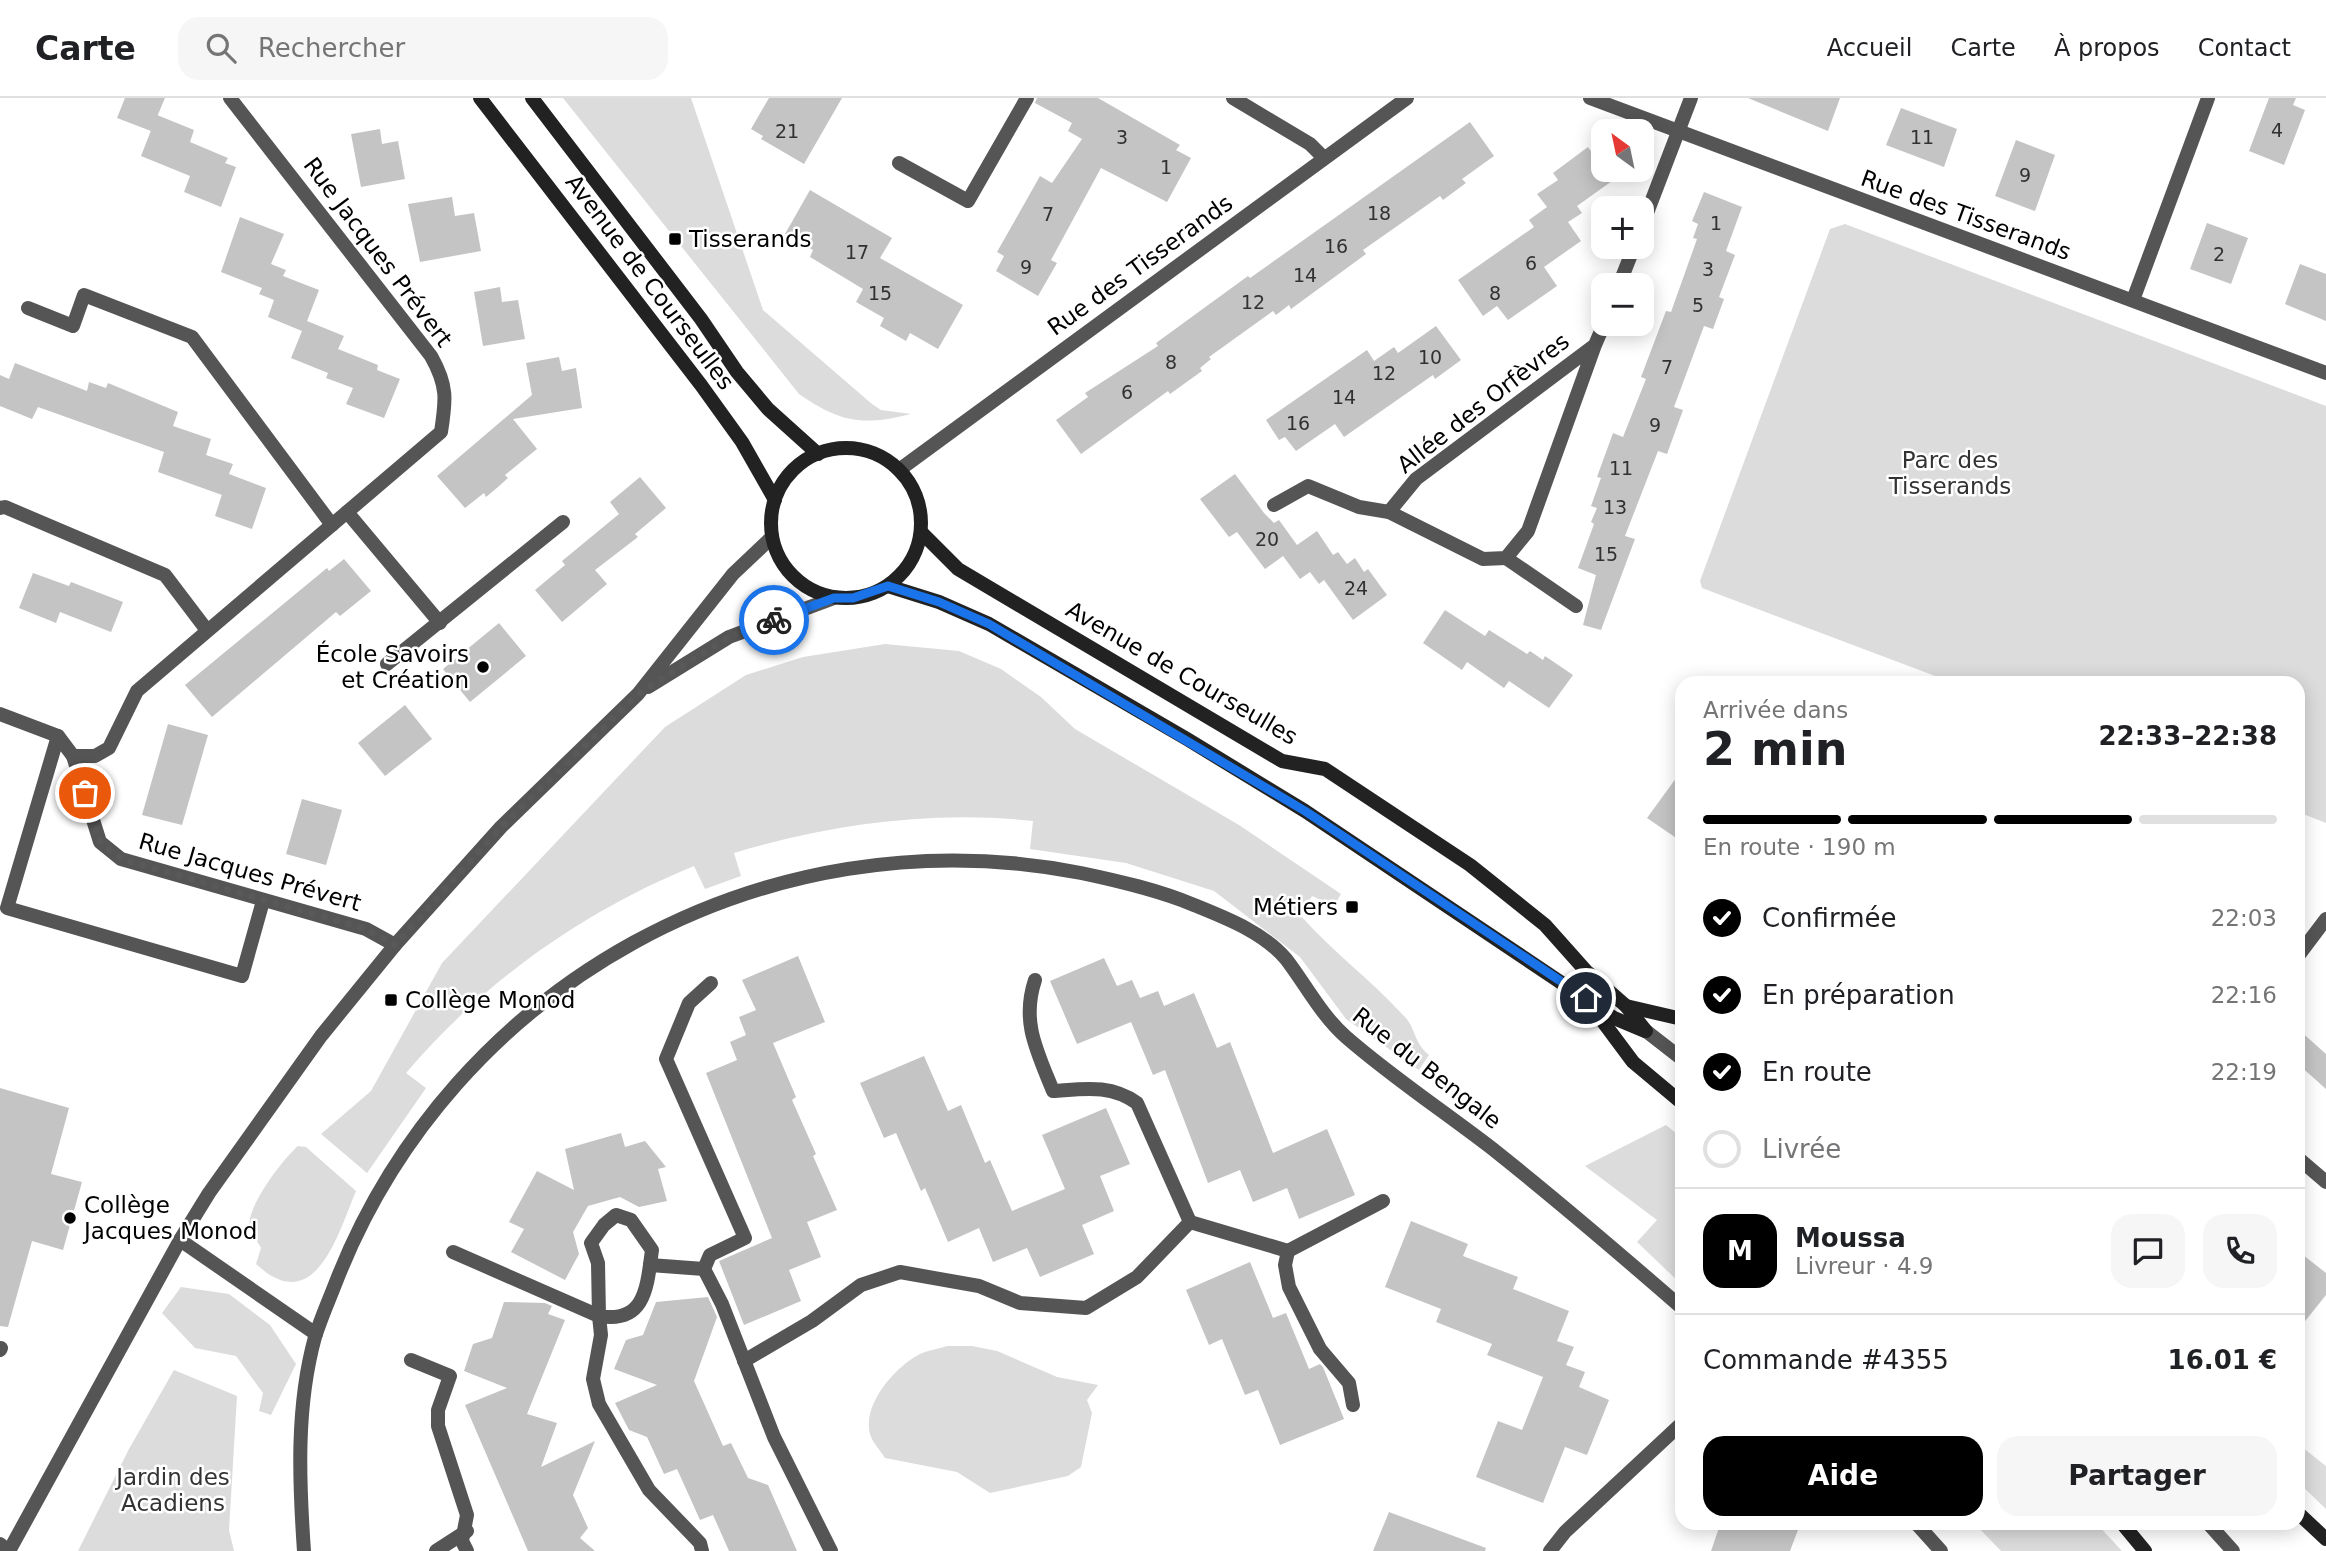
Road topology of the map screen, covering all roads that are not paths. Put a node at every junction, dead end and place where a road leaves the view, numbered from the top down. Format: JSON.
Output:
{"nodes":[{"id":1,"x":230,"y":98,"type":"edge"},
{"id":2,"x":480,"y":98,"type":"edge"},
{"id":3,"x":532,"y":98,"type":"edge"},
{"id":4,"x":1027,"y":98,"type":"edge"},
{"id":5,"x":1233,"y":98,"type":"edge"},
{"id":6,"x":1407,"y":98,"type":"edge"},
{"id":7,"x":1591,"y":98,"type":"edge"},
{"id":8,"x":1691,"y":98,"type":"edge"},
{"id":9,"x":2208,"y":98,"type":"edge"},
{"id":10,"x":1679,"y":130,"type":"junction"},
{"id":11,"x":1324,"y":158,"type":"junction"},
{"id":12,"x":898,"y":163,"type":"dead end"},
{"id":13,"x":1654,"y":196,"type":"edge"},
{"id":14,"x":2133,"y":300,"type":"junction"},
{"id":15,"x":29,"y":308,"type":"dead end"},
{"id":16,"x":1599,"y":336,"type":"edge"},
{"id":17,"x":1595,"y":345,"type":"junction"},
{"id":18,"x":2326,"y":373,"type":"edge"},
{"id":19,"x":818,"y":454,"type":"junction"},
{"id":20,"x":899,"y":470,"type":"junction"},
{"id":21,"x":775,"y":500,"type":"junction"},
{"id":22,"x":1274,"y":505,"type":"dead end"},
{"id":23,"x":0,"y":508,"type":"edge"},
{"id":24,"x":347,"y":512,"type":"junction"},
{"id":25,"x":1389,"y":512,"type":"junction"},
{"id":26,"x":563,"y":522,"type":"dead end"},
{"id":27,"x":332,"y":525,"type":"junction"},
{"id":28,"x":921,"y":532,"type":"junction"},
{"id":29,"x":772,"y":537,"type":"junction"},
{"id":30,"x":1506,"y":558,"type":"junction"},
{"id":31,"x":888,"y":586,"type":"junction"},
{"id":32,"x":834,"y":598,"type":"junction"},
{"id":33,"x":1576,"y":606,"type":"dead end"},
{"id":34,"x":440,"y":623,"type":"junction"},
{"id":35,"x":206,"y":629,"type":"junction"},
{"id":36,"x":387,"y":664,"type":"dead end"},
{"id":37,"x":638,"y":694,"type":"junction"},
{"id":38,"x":0,"y":714,"type":"edge"},
{"id":39,"x":58,"y":736,"type":"junction"},
{"id":40,"x":73,"y":755,"type":"junction"},
{"id":41,"x":263,"y":901,"type":"junction"},
{"id":42,"x":2326,"y":919,"type":"edge"},
{"id":43,"x":395,"y":945,"type":"junction"},
{"id":44,"x":2305,"y":947,"type":"edge"},
{"id":45,"x":1035,"y":980,"type":"dead end"},
{"id":46,"x":711,"y":983,"type":"dead end"},
{"id":47,"x":1586,"y":998,"type":"junction"},
{"id":48,"x":1626,"y":1006,"type":"junction"},
{"id":49,"x":1675,"y":1017,"type":"edge"},
{"id":50,"x":1646,"y":1031,"type":"junction"},
{"id":51,"x":1675,"y":1054,"type":"edge"},
{"id":52,"x":1675,"y":1097,"type":"edge"},
{"id":53,"x":2305,"y":1164,"type":"edge"},
{"id":54,"x":2326,"y":1182,"type":"edge"},
{"id":55,"x":1383,"y":1201,"type":"dead end"},
{"id":56,"x":1190,"y":1222,"type":"junction"},
{"id":57,"x":180,"y":1240,"type":"junction"},
{"id":58,"x":1288,"y":1251,"type":"junction"},
{"id":59,"x":453,"y":1252,"type":"dead end"},
{"id":60,"x":650,"y":1265,"type":"junction"},
{"id":61,"x":704,"y":1269,"type":"junction"},
{"id":62,"x":1675,"y":1302,"type":"edge"},
{"id":63,"x":599,"y":1316,"type":"junction"},
{"id":64,"x":316,"y":1334,"type":"junction"},
{"id":65,"x":411,"y":1360,"type":"dead end"},
{"id":66,"x":744,"y":1361,"type":"junction"},
{"id":67,"x":1353,"y":1405,"type":"dead end"},
{"id":68,"x":1675,"y":1430,"type":"edge"},
{"id":69,"x":2305,"y":1520,"type":"edge"},
{"id":70,"x":1922,"y":1530,"type":"edge"},
{"id":71,"x":2128,"y":1530,"type":"edge"},
{"id":72,"x":2214,"y":1530,"type":"edge"},
{"id":73,"x":467,"y":1531,"type":"junction"},
{"id":74,"x":2326,"y":1539,"type":"edge"},
{"id":75,"x":0,"y":1544,"type":"edge"},
{"id":76,"x":9,"y":1551,"type":"edge"},
{"id":77,"x":304,"y":1551,"type":"edge"},
{"id":78,"x":436,"y":1551,"type":"edge"},
{"id":79,"x":467,"y":1551,"type":"edge"},
{"id":80,"x":702,"y":1551,"type":"edge"},
{"id":81,"x":831,"y":1551,"type":"edge"},
{"id":82,"x":1550,"y":1551,"type":"edge"},
{"id":83,"x":1941,"y":1551,"type":"edge"},
{"id":84,"x":2145,"y":1551,"type":"edge"},
{"id":85,"x":2233,"y":1551,"type":"edge"}],
"edges":[{"from":1,"to":24,"type":"street","name":"Rue Jacques Prévert"},
{"from":2,"to":21,"type":"main road","name":"Avenue de Courseulles"},
{"from":3,"to":19,"type":"main road","name":"Avenue de Courseulles"},
{"from":4,"to":12,"type":"street"},
{"from":5,"to":11,"type":"street"},
{"from":6,"to":11,"type":"street","name":"Rue des Tisserands"},
{"from":7,"to":10,"type":"street","name":"Rue des Tisserands"},
{"from":8,"to":10,"type":"street"},
{"from":9,"to":14,"type":"street"},
{"from":10,"to":13,"type":"street"},
{"from":10,"to":14,"type":"street","name":"Rue des Tisserands"},
{"from":11,"to":20,"type":"street","name":"Rue des Tisserands"},
{"from":14,"to":18,"type":"street","name":"Rue des Tisserands"},
{"from":15,"to":27,"type":"street"},
{"from":16,"to":17,"type":"street","name":"Allée des Orfèvres"},
{"from":17,"to":25,"type":"street","name":"Allée des Orfèvres"},
{"from":17,"to":30,"type":"street","name":"Allée des Orfèvres"},
{"from":19,"to":20,"type":"main road"},
{"from":19,"to":21,"type":"main road"},
{"from":20,"to":28,"type":"main road"},
{"from":21,"to":29,"type":"main road"},
{"from":22,"to":25,"type":"street"},
{"from":23,"to":35,"type":"street"},
{"from":24,"to":27,"type":"street","name":"Rue Jacques Prévert"},
{"from":24,"to":34,"type":"street"},
{"from":25,"to":30,"type":"street"},
{"from":26,"to":34,"type":"street"},
{"from":27,"to":35,"type":"street","name":"Rue Jacques Prévert"},
{"from":28,"to":31,"type":"main road"},
{"from":28,"to":48,"type":"main road","name":"Avenue de Courseulles"},
{"from":29,"to":32,"type":"main road"},
{"from":29,"to":37,"type":"street"},
{"from":30,"to":33,"type":"street"},
{"from":31,"to":32,"type":"main road"},
{"from":31,"to":47,"type":"main road","name":"Avenue de Courseulles"},
{"from":32,"to":37,"type":"street"},
{"from":34,"to":36,"type":"street"},
{"from":35,"to":40,"type":"street","name":"Rue Jacques Prévert"},
{"from":37,"to":43,"type":"street"},
{"from":38,"to":39,"type":"street"},
{"from":39,"to":40,"type":"street","name":"Rue Jacques Prévert"},
{"from":39,"to":41,"type":"street"},
{"from":40,"to":41,"type":"street","name":"Rue Jacques Prévert"},
{"from":41,"to":43,"type":"street","name":"Rue Jacques Prévert"},
{"from":42,"to":44,"type":"street"},
{"from":43,"to":57,"type":"street"},
{"from":45,"to":56,"type":"street"},
{"from":46,"to":61,"type":"street"},
{"from":47,"to":50,"type":"main road","name":"Avenue de Courseulles"},
{"from":47,"to":52,"type":"main road"},
{"from":48,"to":49,"type":"main road"},
{"from":48,"to":50,"type":"main road","name":"Avenue de Courseulles"},
{"from":50,"to":51,"type":"street","name":"Avenue de Courseulles"},
{"from":53,"to":54,"type":"street"},
{"from":55,"to":58,"type":"street"},
{"from":56,"to":58,"type":"street"},
{"from":56,"to":66,"type":"street"},
{"from":57,"to":64,"type":"street"},
{"from":57,"to":76,"type":"street"},
{"from":58,"to":67,"type":"street"},
{"from":59,"to":63,"type":"street"},
{"from":60,"to":61,"type":"street"},
{"from":60,"to":63,"type":"street"},
{"from":60,"to":63,"type":"street"},
{"from":61,"to":66,"type":"street"},
{"from":62,"to":64,"type":"street","name":"Rue du Bengale"},
{"from":63,"to":80,"type":"street"},
{"from":64,"to":77,"type":"street","name":"Rue du Bengale"},
{"from":65,"to":73,"type":"street"},
{"from":66,"to":81,"type":"street"},
{"from":68,"to":82,"type":"street"},
{"from":69,"to":74,"type":"main road"},
{"from":70,"to":83,"type":"street"},
{"from":71,"to":84,"type":"main road"},
{"from":72,"to":85,"type":"street"},
{"from":73,"to":78,"type":"street"},
{"from":73,"to":79,"type":"street"},
{"from":75,"to":76,"type":"street"}]}
